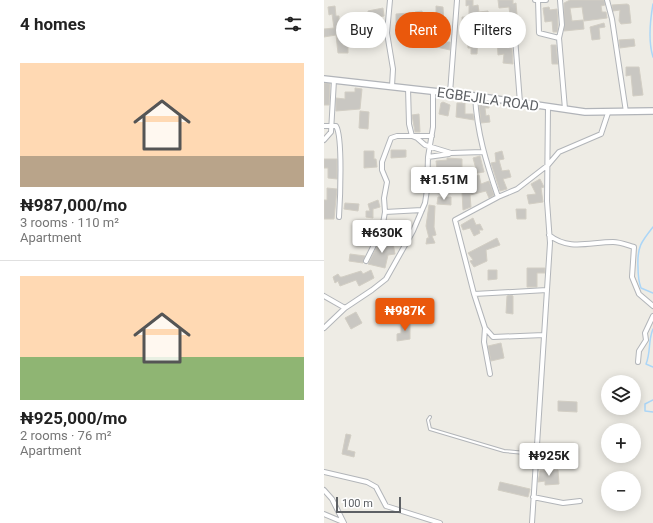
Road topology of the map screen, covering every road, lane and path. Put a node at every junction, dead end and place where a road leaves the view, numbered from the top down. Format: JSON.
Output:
{"nodes":[{"id":1,"x":390,"y":0,"type":"edge"},
{"id":2,"x":457,"y":0,"type":"edge"},
{"id":3,"x":535,"y":0,"type":"edge"},
{"id":4,"x":538,"y":0,"type":"edge"},
{"id":5,"x":546,"y":0,"type":"edge"},
{"id":6,"x":560,"y":0,"type":"edge"},
{"id":7,"x":607,"y":0,"type":"edge"},
{"id":8,"x":559,"y":38,"type":"junction"},
{"id":9,"x":516,"y":48,"type":"edge"},
{"id":10,"x":324,"y":79,"type":"edge"},
{"id":11,"x":334,"y":80,"type":"junction"},
{"id":12,"x":392,"y":86,"type":"junction"},
{"id":13,"x":408,"y":88,"type":"junction"},
{"id":14,"x":433,"y":91,"type":"junction"},
{"id":15,"x":450,"y":93,"type":"junction"},
{"id":16,"x":475,"y":96,"type":"junction"},
{"id":17,"x":520,"y":103,"type":"junction"},
{"id":18,"x":548,"y":107,"type":"junction"},
{"id":19,"x":565,"y":109,"type":"junction"},
{"id":20,"x":653,"y":111,"type":"edge"},
{"id":21,"x":626,"y":112,"type":"junction"},
{"id":22,"x":608,"y":113,"type":"junction"},
{"id":23,"x":324,"y":126,"type":"edge"},
{"id":24,"x":331,"y":126,"type":"junction"},
{"id":25,"x":412,"y":136,"type":"junction"},
{"id":26,"x":432,"y":136,"type":"junction"},
{"id":27,"x":324,"y":140,"type":"edge"},
{"id":28,"x":430,"y":146,"type":"junction"},
{"id":29,"x":483,"y":152,"type":"junction"},
{"id":30,"x":451,"y":153,"type":"junction"},
{"id":31,"x":428,"y":157,"type":"junction"},
{"id":32,"x":548,"y":165,"type":"junction"},
{"id":33,"x":498,"y":196,"type":"junction"},
{"id":34,"x":422,"y":210,"type":"junction"},
{"id":35,"x":385,"y":212,"type":"junction"},
{"id":36,"x":339,"y":217,"type":"dead end"},
{"id":37,"x":549,"y":235,"type":"junction"},
{"id":38,"x":558,"y":242,"type":"junction"},
{"id":39,"x":550,"y":249,"type":"junction"},
{"id":40,"x":366,"y":261,"type":"dead end"},
{"id":41,"x":547,"y":290,"type":"junction"},
{"id":42,"x":474,"y":294,"type":"junction"},
{"id":43,"x":324,"y":296,"type":"edge"},
{"id":44,"x":653,"y":306,"type":"edge"},
{"id":45,"x":345,"y":308,"type":"junction"},
{"id":46,"x":653,"y":316,"type":"edge"},
{"id":47,"x":324,"y":328,"type":"edge"},
{"id":48,"x":484,"y":328,"type":"junction"},
{"id":49,"x":544,"y":335,"type":"junction"},
{"id":50,"x":494,"y":337,"type":"junction"},
{"id":51,"x":484,"y":342,"type":"junction"},
{"id":52,"x":638,"y":362,"type":"dead end"},
{"id":53,"x":490,"y":374,"type":"dead end"},
{"id":54,"x":430,"y":417,"type":"dead end"},
{"id":55,"x":538,"y":454,"type":"junction"},
{"id":56,"x":324,"y":472,"type":"edge"},
{"id":57,"x":324,"y":490,"type":"edge"},
{"id":58,"x":533,"y":497,"type":"junction"},
{"id":59,"x":580,"y":501,"type":"dead end"},
{"id":60,"x":324,"y":514,"type":"edge"},
{"id":61,"x":344,"y":523,"type":"edge"},
{"id":62,"x":440,"y":523,"type":"edge"},
{"id":63,"x":532,"y":523,"type":"edge"}],
"edges":[{"from":1,"to":12,"type":"street"},
{"from":2,"to":15,"type":"street"},
{"from":3,"to":4,"type":"street"},
{"from":4,"to":5,"type":"street"},
{"from":4,"to":8,"type":"street"},
{"from":6,"to":8,"type":"street"},
{"from":7,"to":21,"type":"street"},
{"from":8,"to":19,"type":"street"},
{"from":9,"to":17,"type":"street"},
{"from":10,"to":11,"type":"street","name":"EGBEJILA ROAD"},
{"from":11,"to":12,"type":"street","name":"EGBEJILA ROAD"},
{"from":11,"to":24,"type":"street"},
{"from":12,"to":13,"type":"street","name":"EGBEJILA ROAD"},
{"from":13,"to":14,"type":"street","name":"EGBEJILA ROAD"},
{"from":13,"to":25,"type":"street"},
{"from":14,"to":15,"type":"street","name":"EGBEJILA ROAD"},
{"from":14,"to":26,"type":"street"},
{"from":15,"to":16,"type":"street","name":"EGBEJILA ROAD"},
{"from":16,"to":17,"type":"street","name":"EGBEJILA ROAD"},
{"from":16,"to":29,"type":"street"},
{"from":17,"to":18,"type":"street","name":"EGBEJILA ROAD"},
{"from":18,"to":19,"type":"street","name":"EGBEJILA ROAD"},
{"from":18,"to":32,"type":"street"},
{"from":19,"to":22,"type":"street","name":"EGBEJILA ROAD"},
{"from":20,"to":21,"type":"street","name":"EGBEJILA ROAD"},
{"from":21,"to":22,"type":"street","name":"EGBEJILA ROAD"},
{"from":22,"to":32,"type":"street"},
{"from":23,"to":24,"type":"street"},
{"from":24,"to":27,"type":"street"},
{"from":24,"to":36,"type":"street"},
{"from":25,"to":26,"type":"street"},
{"from":25,"to":28,"type":"street"},
{"from":25,"to":35,"type":"street"},
{"from":26,"to":28,"type":"street"},
{"from":28,"to":30,"type":"street"},
{"from":28,"to":31,"type":"street"},
{"from":29,"to":30,"type":"street"},
{"from":29,"to":33,"type":"street"},
{"from":30,"to":31,"type":"street"},
{"from":31,"to":34,"type":"street"},
{"from":32,"to":33,"type":"street"},
{"from":32,"to":37,"type":"street"},
{"from":33,"to":42,"type":"street"},
{"from":34,"to":35,"type":"street"},
{"from":34,"to":45,"type":"street"},
{"from":35,"to":40,"type":"street"},
{"from":37,"to":38,"type":"street"},
{"from":37,"to":39,"type":"street"},
{"from":38,"to":39,"type":"street"},
{"from":38,"to":44,"type":"street"},
{"from":39,"to":41,"type":"street"},
{"from":41,"to":42,"type":"street"},
{"from":41,"to":49,"type":"street"},
{"from":42,"to":48,"type":"street"},
{"from":43,"to":45,"type":"street"},
{"from":45,"to":47,"type":"street"},
{"from":46,"to":52,"type":"street"},
{"from":48,"to":50,"type":"street"},
{"from":48,"to":51,"type":"street"},
{"from":49,"to":50,"type":"street"},
{"from":49,"to":55,"type":"street"},
{"from":50,"to":51,"type":"street"},
{"from":51,"to":53,"type":"street"},
{"from":54,"to":55,"type":"lane"},
{"from":55,"to":58,"type":"street"},
{"from":56,"to":62,"type":"street"},
{"from":57,"to":61,"type":"street"},
{"from":58,"to":59,"type":"street"},
{"from":58,"to":63,"type":"street"},
{"from":60,"to":61,"type":"street"}]}
